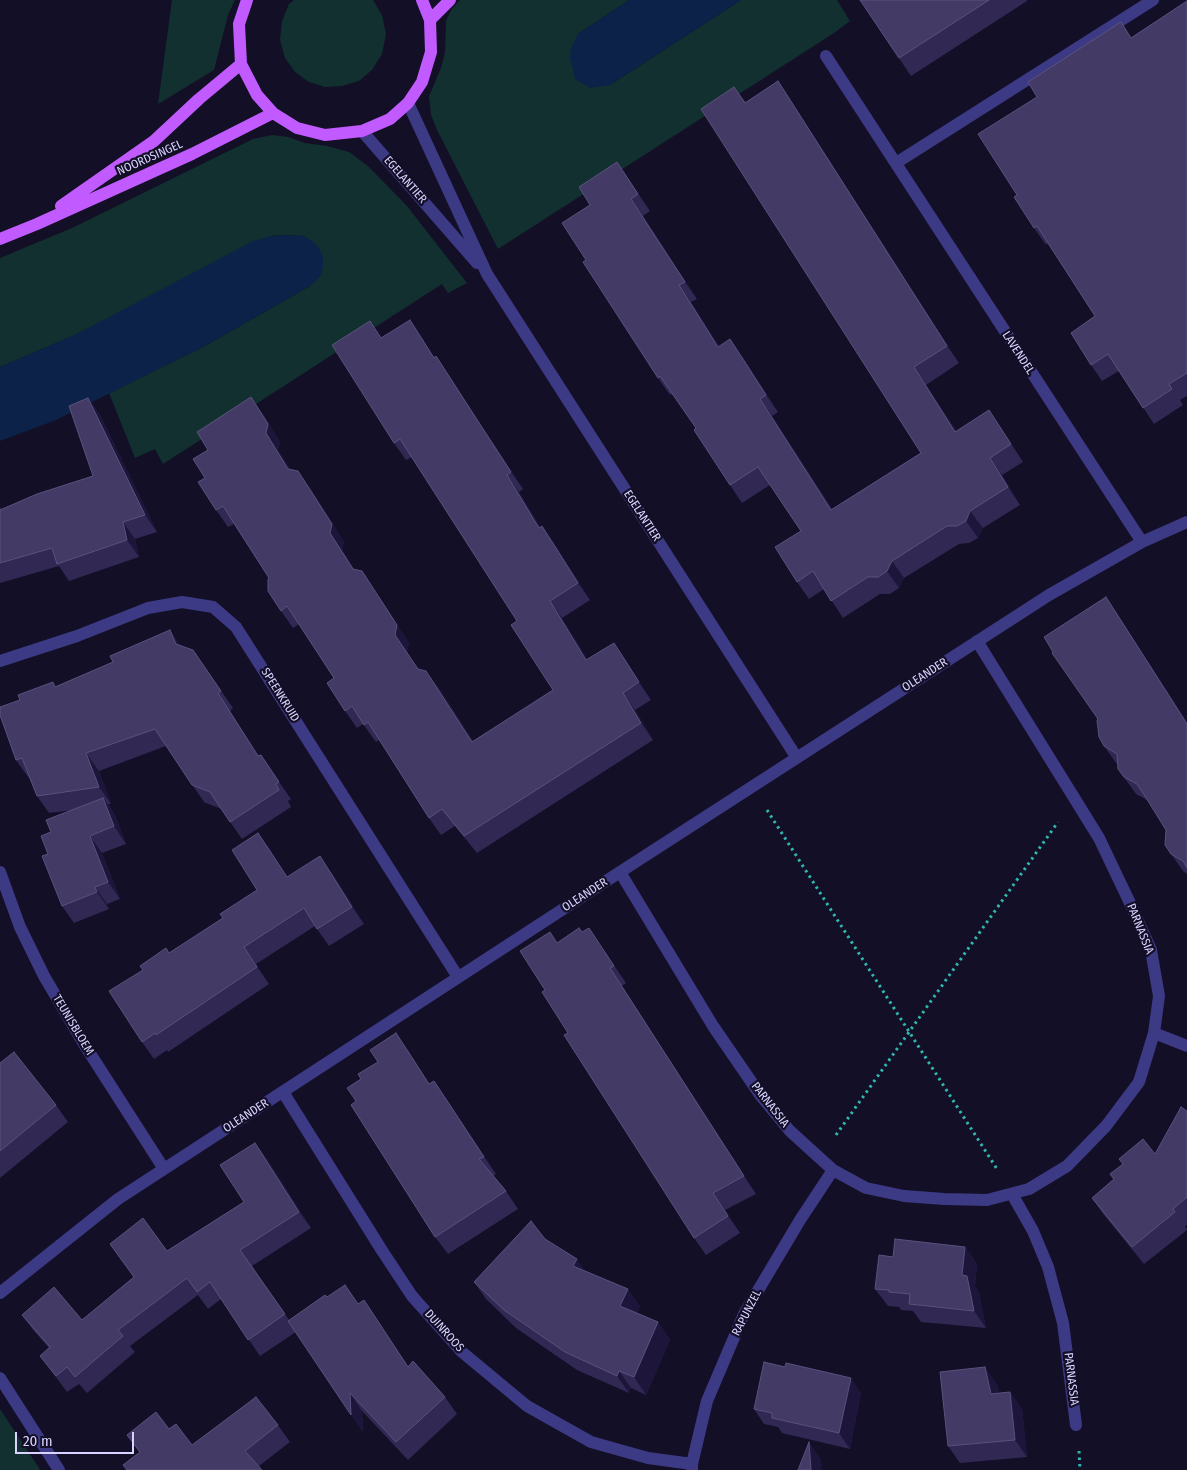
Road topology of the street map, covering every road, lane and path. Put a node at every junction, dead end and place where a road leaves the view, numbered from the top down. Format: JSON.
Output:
{"nodes":[{"id":1,"x":248,"y":0,"type":"edge"},
{"id":2,"x":422,"y":0,"type":"edge"},
{"id":3,"x":450,"y":0,"type":"edge"},
{"id":4,"x":1153,"y":0,"type":"edge"},
{"id":5,"x":430,"y":20,"type":"junction"},
{"id":6,"x":826,"y":56,"type":"dead end"},
{"id":7,"x":241,"y":64,"type":"junction"},
{"id":8,"x":408,"y":103,"type":"junction"},
{"id":9,"x":273,"y":113,"type":"junction"},
{"id":10,"x":362,"y":131,"type":"junction"},
{"id":11,"x":896,"y":163,"type":"junction"},
{"id":12,"x":36,"y":224,"type":"junction"},
{"id":13,"x":0,"y":239,"type":"edge"},
{"id":14,"x":487,"y":274,"type":"junction"},
{"id":15,"x":1187,"y":522,"type":"edge"},
{"id":16,"x":1142,"y":542,"type":"junction"},
{"id":17,"x":977,"y":641,"type":"junction"},
{"id":18,"x":0,"y":661,"type":"edge"},
{"id":19,"x":797,"y":758,"type":"junction"},
{"id":20,"x":752,"y":786,"type":"junction"},
{"id":21,"x":1074,"y":799,"type":"junction"},
{"id":22,"x":0,"y":872,"type":"edge"},
{"id":23,"x":620,"y":872,"type":"junction"},
{"id":24,"x":458,"y":978,"type":"junction"},
{"id":25,"x":909,"y":1032,"type":"junction"},
{"id":26,"x":1154,"y":1033,"type":"junction"},
{"id":27,"x":1187,"y":1046,"type":"edge"},
{"id":28,"x":283,"y":1092,"type":"junction"},
{"id":29,"x":820,"y":1158,"type":"junction"},
{"id":30,"x":164,"y":1169,"type":"junction"},
{"id":31,"x":833,"y":1170,"type":"junction"},
{"id":32,"x":1012,"y":1194,"type":"junction"},
{"id":33,"x":0,"y":1293,"type":"edge"},
{"id":34,"x":0,"y":1378,"type":"edge"},
{"id":35,"x":1076,"y":1425,"type":"dead end"},
{"id":36,"x":692,"y":1467,"type":"edge"},
{"id":37,"x":59,"y":1470,"type":"edge"}],
"edges":[{"from":1,"to":7,"type":"main road"},
{"from":2,"to":5,"type":"main road"},
{"from":3,"to":5,"type":"main road"},
{"from":4,"to":11,"type":"street"},
{"from":5,"to":8,"type":"main road"},
{"from":6,"to":11,"type":"street","name":"LAVENDEL"},
{"from":7,"to":9,"type":"main road"},
{"from":7,"to":12,"type":"main road","name":"NOORDSINGEL"},
{"from":8,"to":10,"type":"main road"},
{"from":8,"to":14,"type":"street","name":"EGELANTIER"},
{"from":9,"to":10,"type":"main road"},
{"from":9,"to":12,"type":"main road","name":"NOORDSINGEL"},
{"from":10,"to":14,"type":"street","name":"EGELANTIER"},
{"from":11,"to":16,"type":"street","name":"LAVENDEL"},
{"from":12,"to":13,"type":"main road","name":"NOORDSINGEL"},
{"from":14,"to":19,"type":"street","name":"EGELANTIER"},
{"from":15,"to":16,"type":"street","name":"OLEANDER"},
{"from":16,"to":17,"type":"street","name":"OLEANDER"},
{"from":17,"to":19,"type":"street","name":"OLEANDER"},
{"from":17,"to":21,"type":"street","name":"PARNASSIA"},
{"from":18,"to":24,"type":"street","name":"SPEENKRUID"},
{"from":19,"to":20,"type":"street","name":"OLEANDER"},
{"from":20,"to":23,"type":"street","name":"OLEANDER"},
{"from":20,"to":25,"type":"path"},
{"from":21,"to":25,"type":"path"},
{"from":21,"to":26,"type":"street","name":"PARNASSIA"},
{"from":22,"to":30,"type":"street","name":"TEUNISBLOEM"},
{"from":23,"to":24,"type":"street","name":"OLEANDER"},
{"from":23,"to":29,"type":"street","name":"PARNASSIA"},
{"from":24,"to":28,"type":"street","name":"OLEANDER"},
{"from":25,"to":29,"type":"path"},
{"from":25,"to":32,"type":"path"},
{"from":26,"to":27,"type":"street"},
{"from":26,"to":32,"type":"street","name":"PARNASSIA"},
{"from":28,"to":30,"type":"street","name":"OLEANDER"},
{"from":28,"to":36,"type":"street","name":"DUINROOS"},
{"from":29,"to":31,"type":"street","name":"PARNASSIA"},
{"from":30,"to":33,"type":"street","name":"OLEANDER"},
{"from":31,"to":32,"type":"street","name":"PARNASSIA"},
{"from":31,"to":36,"type":"street","name":"RAPUNZEL"},
{"from":32,"to":35,"type":"street","name":"PARNASSIA"},
{"from":34,"to":37,"type":"street"}]}
